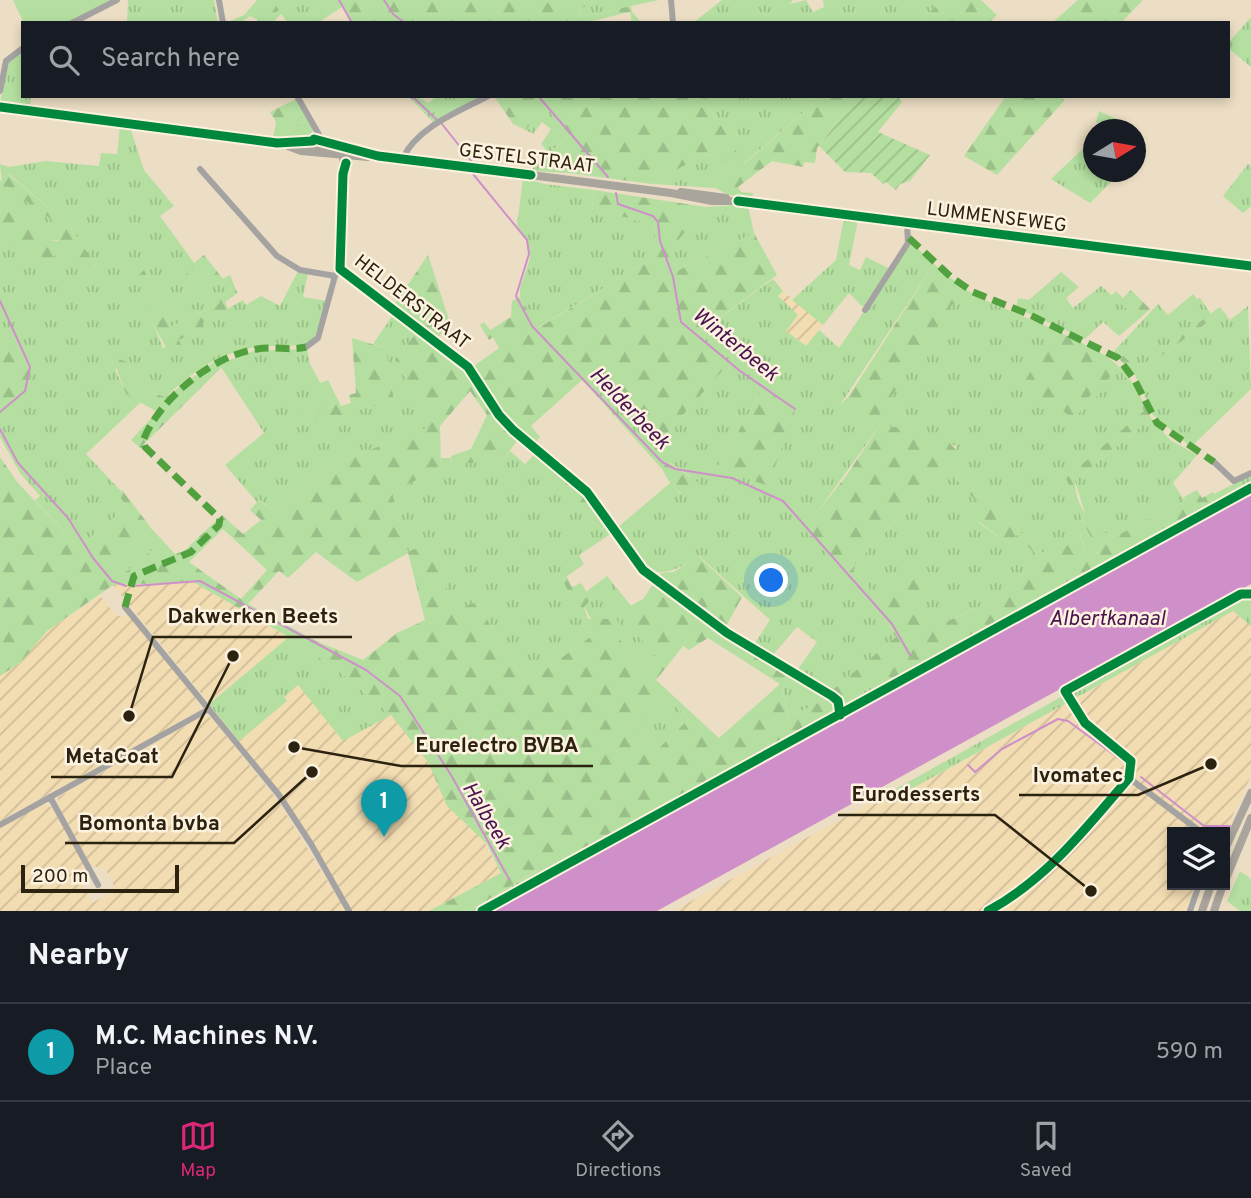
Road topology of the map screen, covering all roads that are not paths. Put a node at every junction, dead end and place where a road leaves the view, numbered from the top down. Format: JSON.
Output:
{"nodes":[{"id":1,"x":117,"y":0,"type":"edge"},
{"id":2,"x":219,"y":0,"type":"edge"},
{"id":3,"x":671,"y":0,"type":"edge"},
{"id":4,"x":76,"y":21,"type":"edge"},
{"id":5,"x":223,"y":21,"type":"edge"},
{"id":6,"x":673,"y":21,"type":"edge"},
{"id":7,"x":21,"y":50,"type":"edge"},
{"id":8,"x":0,"y":91,"type":"edge"},
{"id":9,"x":298,"y":98,"type":"edge"},
{"id":10,"x":484,"y":98,"type":"edge"},
{"id":11,"x":0,"y":107,"type":"edge"},
{"id":12,"x":323,"y":150,"type":"junction"},
{"id":13,"x":342,"y":153,"type":"junction"},
{"id":14,"x":403,"y":159,"type":"junction"},
{"id":15,"x":200,"y":169,"type":"dead end"},
{"id":16,"x":736,"y":201,"type":"joint"},
{"id":17,"x":908,"y":222,"type":"junction"},
{"id":18,"x":1251,"y":266,"type":"edge"},
{"id":19,"x":340,"y":269,"type":"junction"},
{"id":20,"x":335,"y":276,"type":"junction"},
{"id":21,"x":864,"y":310,"type":"dead end"},
{"id":22,"x":306,"y":346,"type":"dead end"},
{"id":23,"x":1214,"y":463,"type":"dead end"},
{"id":24,"x":1251,"y":473,"type":"edge"},
{"id":25,"x":1234,"y":481,"type":"junction"},
{"id":26,"x":1226,"y":486,"type":"dead end"},
{"id":27,"x":125,"y":607,"type":"dead end"},
{"id":28,"x":788,"y":671,"type":"dead end"},
{"id":29,"x":209,"y":709,"type":"junction"},
{"id":30,"x":1251,"y":793,"type":"edge"},
{"id":31,"x":50,"y":797,"type":"junction"},
{"id":32,"x":1251,"y":818,"type":"edge"},
{"id":33,"x":0,"y":825,"type":"edge"},
{"id":34,"x":1194,"y":827,"type":"edge"},
{"id":35,"x":1230,"y":838,"type":"edge"},
{"id":36,"x":1230,"y":869,"type":"edge"},
{"id":37,"x":98,"y":885,"type":"dead end"},
{"id":38,"x":1197,"y":890,"type":"edge"},
{"id":39,"x":1209,"y":890,"type":"edge"},
{"id":40,"x":1222,"y":890,"type":"edge"},
{"id":41,"x":349,"y":911,"type":"edge"},
{"id":42,"x":988,"y":911,"type":"edge"},
{"id":43,"x":1190,"y":911,"type":"edge"},
{"id":44,"x":1202,"y":911,"type":"edge"},
{"id":45,"x":1214,"y":911,"type":"edge"}],
"edges":[{"from":1,"to":4,"type":"street"},
{"from":2,"to":5,"type":"street"},
{"from":3,"to":6,"type":"street"},
{"from":7,"to":8,"type":"street"},
{"from":9,"to":12,"type":"street"},
{"from":10,"to":14,"type":"street"},
{"from":11,"to":12,"type":"main road","name":"GESTELSTRAAT"},
{"from":12,"to":13,"type":"main road","name":"GESTELSTRAAT"},
{"from":13,"to":14,"type":"main road","name":"GESTELSTRAAT"},
{"from":13,"to":19,"type":"street","name":"HELDERSTRAAT"},
{"from":14,"to":16,"type":"main road","name":"GESTELSTRAAT"},
{"from":15,"to":20,"type":"street"},
{"from":16,"to":17,"type":"main road","name":"LUMMENSEWEG"},
{"from":17,"to":18,"type":"main road","name":"LUMMENSEWEG"},
{"from":17,"to":21,"type":"street","name":"LUMMENSEWEG"},
{"from":19,"to":20,"type":"street","name":"HELDERSTRAAT"},
{"from":19,"to":28,"type":"street","name":"HELDERSTRAAT"},
{"from":20,"to":22,"type":"street","name":"HELDERSTRAAT"},
{"from":23,"to":25,"type":"street"},
{"from":24,"to":25,"type":"street"},
{"from":25,"to":26,"type":"street"},
{"from":27,"to":29,"type":"street"},
{"from":29,"to":31,"type":"street"},
{"from":29,"to":41,"type":"street"},
{"from":30,"to":35,"type":"main road"},
{"from":31,"to":33,"type":"street"},
{"from":31,"to":37,"type":"street"},
{"from":32,"to":36,"type":"main road"},
{"from":34,"to":42,"type":"street"},
{"from":38,"to":43,"type":"street"},
{"from":39,"to":44,"type":"main road"},
{"from":40,"to":45,"type":"main road"}]}
